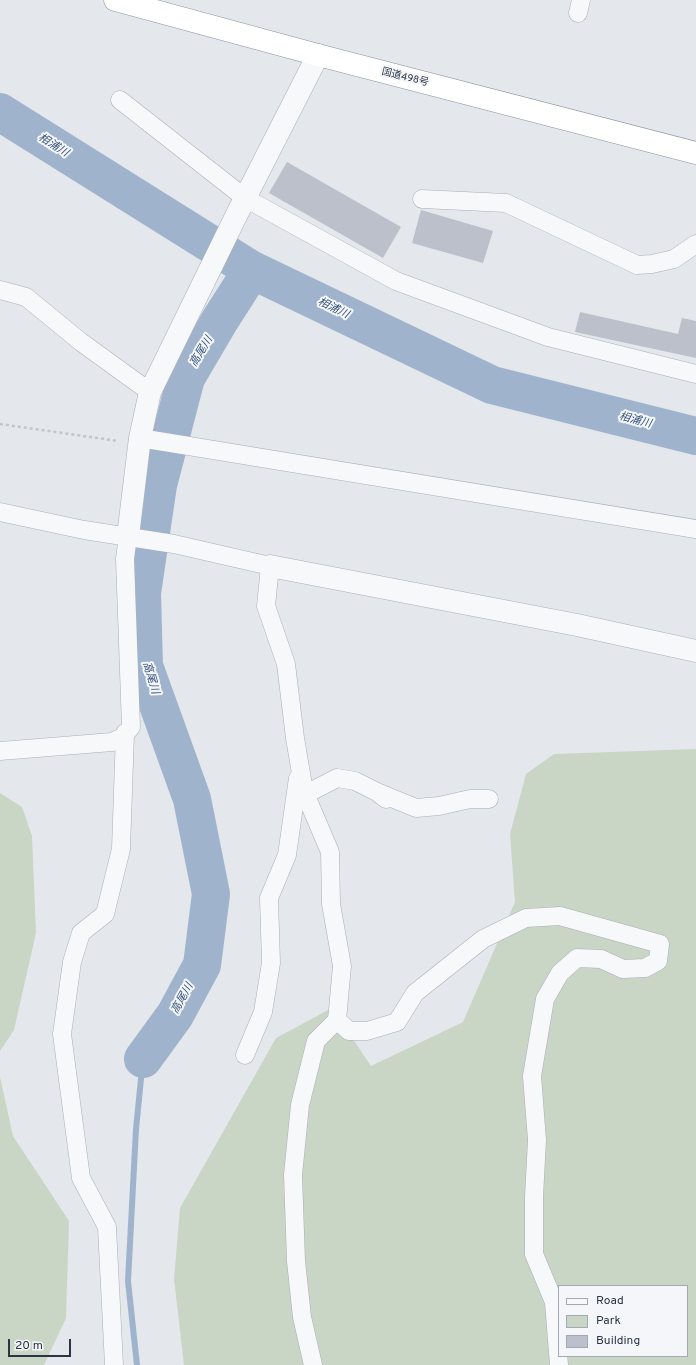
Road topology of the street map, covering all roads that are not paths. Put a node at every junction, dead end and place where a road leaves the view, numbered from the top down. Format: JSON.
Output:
{"nodes":[{"id":1,"x":115,"y":0,"type":"edge"},
{"id":2,"x":318,"y":56,"type":"junction"},
{"id":3,"x":120,"y":100,"type":"dead end"},
{"id":4,"x":696,"y":153,"type":"edge"},
{"id":5,"x":422,"y":199,"type":"dead end"},
{"id":6,"x":241,"y":205,"type":"junction"},
{"id":7,"x":696,"y":244,"type":"edge"},
{"id":8,"x":0,"y":290,"type":"edge"},
{"id":9,"x":696,"y":374,"type":"edge"},
{"id":10,"x":150,"y":392,"type":"junction"},
{"id":11,"x":145,"y":440,"type":"junction"},
{"id":12,"x":0,"y":512,"type":"edge"},
{"id":13,"x":696,"y":530,"type":"edge"},
{"id":14,"x":137,"y":538,"type":"junction"},
{"id":15,"x":270,"y":566,"type":"junction"},
{"id":16,"x":696,"y":651,"type":"edge"},
{"id":17,"x":125,"y":733,"type":"junction"},
{"id":18,"x":0,"y":751,"type":"edge"},
{"id":19,"x":300,"y":765,"type":"junction"},
{"id":20,"x":377,"y":792,"type":"junction"},
{"id":21,"x":306,"y":794,"type":"junction"},
{"id":22,"x":489,"y":799,"type":"dead end"},
{"id":23,"x":406,"y":814,"type":"dead end"},
{"id":24,"x":337,"y":1020,"type":"junction"},
{"id":25,"x":244,"y":1055,"type":"dead end"},
{"id":26,"x":558,"y":1352,"type":"edge"},
{"id":27,"x":114,"y":1365,"type":"edge"},
{"id":28,"x":313,"y":1365,"type":"edge"}],
"edges":[{"from":1,"to":2,"type":"highway","name":"国道498号"},
{"from":2,"to":4,"type":"highway","name":"国道498号"},
{"from":2,"to":6,"type":"street"},
{"from":3,"to":6,"type":"street"},
{"from":5,"to":7,"type":"street"},
{"from":6,"to":9,"type":"street"},
{"from":6,"to":10,"type":"street"},
{"from":8,"to":10,"type":"street"},
{"from":10,"to":11,"type":"street"},
{"from":11,"to":13,"type":"street"},
{"from":11,"to":14,"type":"street"},
{"from":12,"to":14,"type":"street"},
{"from":14,"to":15,"type":"street"},
{"from":14,"to":17,"type":"street"},
{"from":15,"to":16,"type":"street"},
{"from":15,"to":19,"type":"street"},
{"from":17,"to":18,"type":"street"},
{"from":17,"to":27,"type":"street"},
{"from":19,"to":21,"type":"street"},
{"from":19,"to":25,"type":"street"},
{"from":20,"to":21,"type":"street"},
{"from":20,"to":22,"type":"street"},
{"from":20,"to":23,"type":"street"},
{"from":21,"to":24,"type":"street"},
{"from":24,"to":26,"type":"street"},
{"from":24,"to":28,"type":"street"}]}
